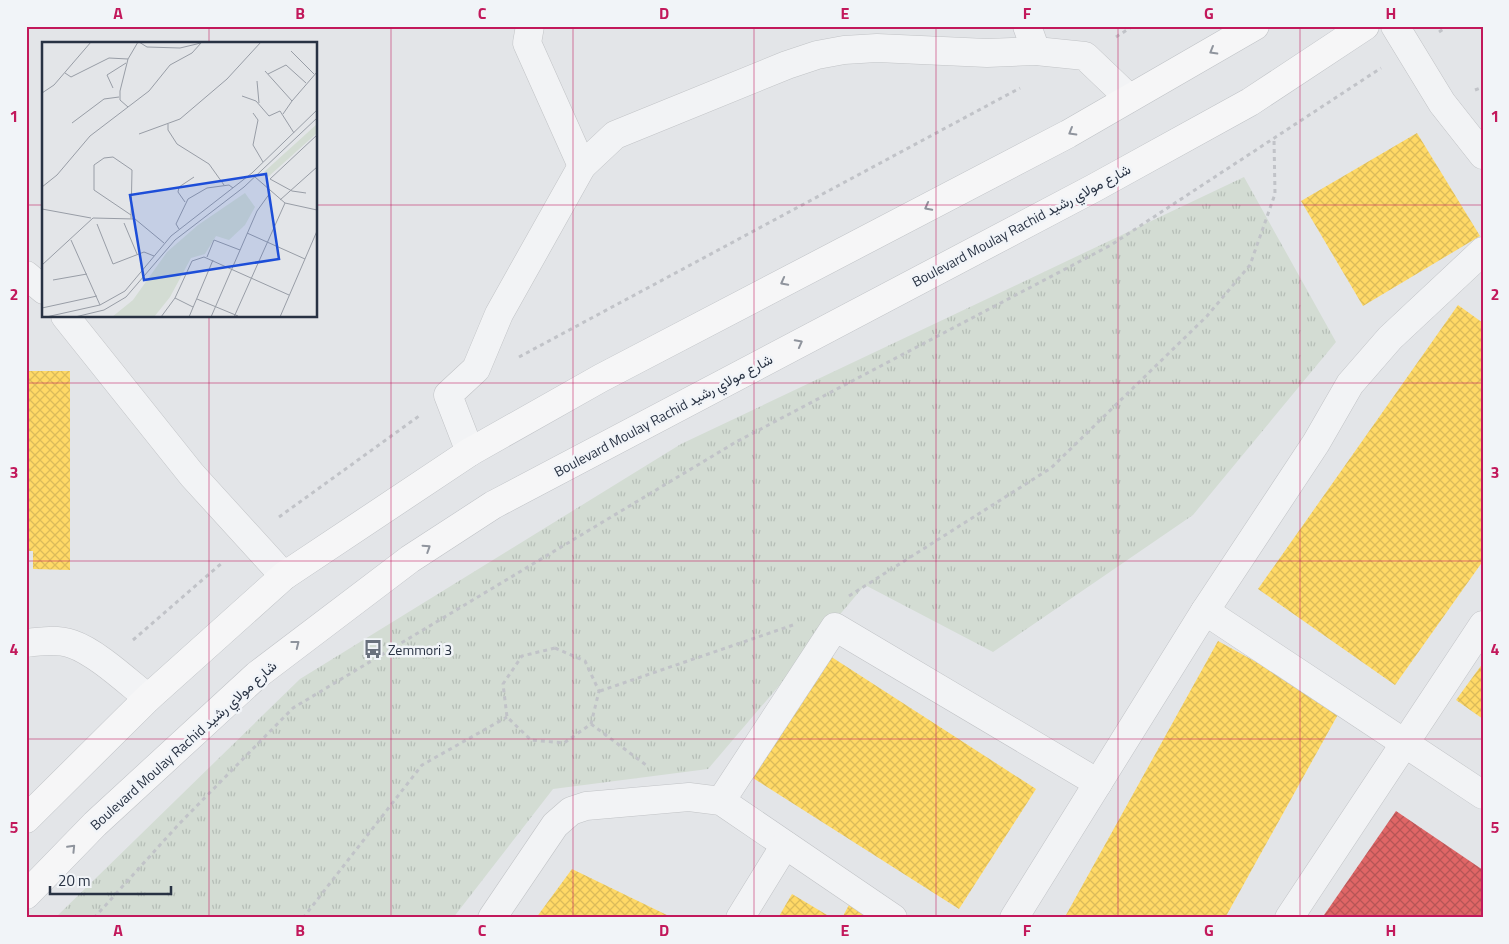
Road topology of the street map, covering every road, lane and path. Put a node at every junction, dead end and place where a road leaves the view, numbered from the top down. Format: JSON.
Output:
{"nodes":[{"id":1,"x":530,"y":26,"type":"edge"},
{"id":2,"x":1133,"y":26,"type":"edge"},
{"id":3,"x":1255,"y":26,"type":"edge"},
{"id":4,"x":1365,"y":26,"type":"edge"},
{"id":5,"x":1395,"y":26,"type":"edge"},
{"id":6,"x":1448,"y":26,"type":"edge"},
{"id":7,"x":1031,"y":38,"type":"edge"},
{"id":8,"x":1410,"y":49,"type":"junction"},
{"id":9,"x":1085,"y":56,"type":"junction"},
{"id":10,"x":1025,"y":86,"type":"dead end"},
{"id":11,"x":1129,"y":98,"type":"junction"},
{"id":12,"x":1274,"y":139,"type":"junction"},
{"id":13,"x":1483,"y":155,"type":"edge"},
{"id":14,"x":582,"y":166,"type":"junction"},
{"id":15,"x":1483,"y":251,"type":"edge"},
{"id":16,"x":26,"y":275,"type":"edge"},
{"id":17,"x":42,"y":288,"type":"edge"},
{"id":18,"x":67,"y":318,"type":"edge"},
{"id":19,"x":518,"y":358,"type":"dead end"},
{"id":20,"x":448,"y":395,"type":"junction"},
{"id":21,"x":470,"y":452,"type":"junction"},
{"id":22,"x":250,"y":538,"type":"junction"},
{"id":23,"x":284,"y":576,"type":"junction"},
{"id":24,"x":848,"y":596,"type":"dead end"},
{"id":25,"x":1205,"y":611,"type":"junction"},
{"id":26,"x":1483,"y":625,"type":"edge"},
{"id":27,"x":835,"y":627,"type":"junction"},
{"id":28,"x":26,"y":643,"type":"edge"},
{"id":29,"x":105,"y":664,"type":"junction"},
{"id":30,"x":599,"y":691,"type":"junction"},
{"id":31,"x":148,"y":698,"type":"junction"},
{"id":32,"x":507,"y":717,"type":"junction"},
{"id":33,"x":592,"y":724,"type":"junction"},
{"id":34,"x":1405,"y":744,"type":"junction"},
{"id":35,"x":1098,"y":783,"type":"junction"},
{"id":36,"x":1483,"y":795,"type":"edge"},
{"id":37,"x":688,"y":797,"type":"junction"},
{"id":38,"x":721,"y":801,"type":"junction"},
{"id":39,"x":26,"y":819,"type":"edge"},
{"id":40,"x":785,"y":845,"type":"junction"},
{"id":41,"x":26,"y":895,"type":"edge"},
{"id":42,"x":94,"y":918,"type":"edge"},
{"id":43,"x":303,"y":918,"type":"edge"},
{"id":44,"x":492,"y":918,"type":"edge"},
{"id":45,"x":740,"y":918,"type":"edge"},
{"id":46,"x":893,"y":918,"type":"edge"},
{"id":47,"x":1014,"y":918,"type":"edge"},
{"id":48,"x":1289,"y":918,"type":"edge"}],
"edges":[{"from":1,"to":14,"type":"street"},
{"from":2,"to":9,"type":"path"},
{"from":3,"to":11,"type":"main road","one_way":true},
{"from":41,"to":4,"type":"main road","name":"Boulevard Moulay Rachid شارع مولاي رشيد","one_way":true},
{"from":5,"to":8,"type":"street"},
{"from":6,"to":8,"type":"path"},
{"from":7,"to":9,"type":"street"},
{"from":7,"to":14,"type":"street"},
{"from":8,"to":12,"type":"path"},
{"from":8,"to":13,"type":"street"},
{"from":9,"to":11,"type":"street"},
{"from":10,"to":19,"type":"path"},
{"from":11,"to":21,"type":"main road","one_way":true},
{"from":12,"to":24,"type":"path"},
{"from":12,"to":42,"type":"path"},
{"from":14,"to":20,"type":"street"},
{"from":15,"to":25,"type":"street"},
{"from":16,"to":17,"type":"street"},
{"from":18,"to":22,"type":"street"},
{"from":20,"to":21,"type":"street"},
{"from":20,"to":22,"type":"path"},
{"from":21,"to":23,"type":"main road"},
{"from":22,"to":23,"type":"street"},
{"from":22,"to":29,"type":"path"},
{"from":23,"to":31,"type":"main road"},
{"from":25,"to":34,"type":"street"},
{"from":25,"to":35,"type":"street"},
{"from":26,"to":34,"type":"street"},
{"from":27,"to":30,"type":"path"},
{"from":27,"to":35,"type":"street"},
{"from":27,"to":38,"type":"street"},
{"from":28,"to":29,"type":"street"},
{"from":29,"to":31,"type":"street"},
{"from":30,"to":32,"type":"path"},
{"from":30,"to":33,"type":"path"},
{"from":31,"to":39,"type":"main road"},
{"from":32,"to":33,"type":"path"},
{"from":32,"to":43,"type":"path"},
{"from":33,"to":37,"type":"path"},
{"from":34,"to":36,"type":"street"},
{"from":34,"to":48,"type":"street"},
{"from":35,"to":47,"type":"street"},
{"from":37,"to":38,"type":"street"},
{"from":37,"to":44,"type":"street"},
{"from":38,"to":40,"type":"street"},
{"from":40,"to":45,"type":"street"},
{"from":40,"to":46,"type":"street"}]}
